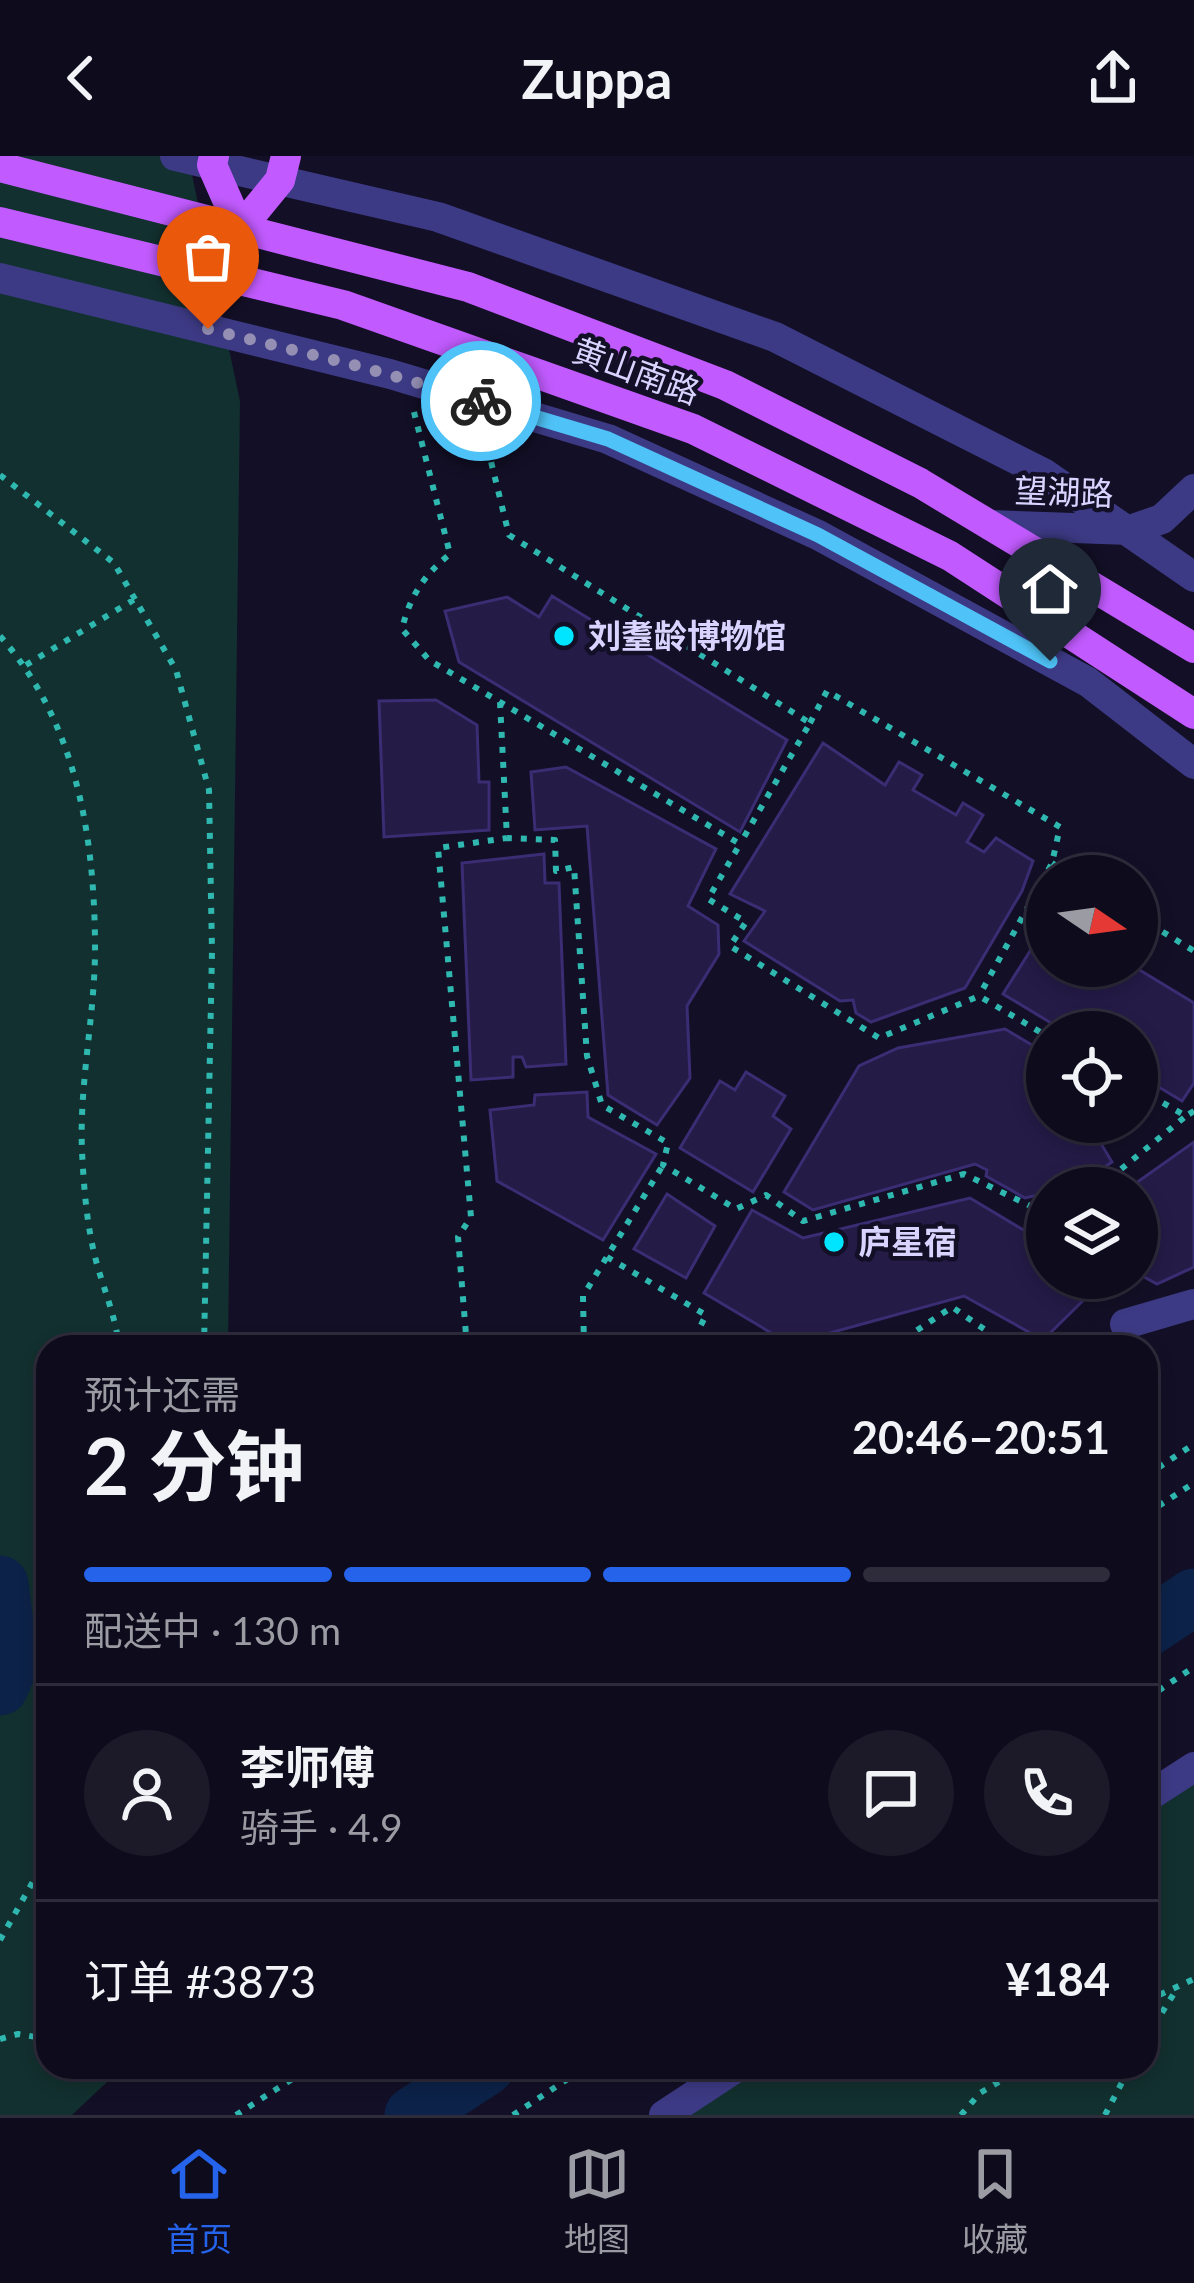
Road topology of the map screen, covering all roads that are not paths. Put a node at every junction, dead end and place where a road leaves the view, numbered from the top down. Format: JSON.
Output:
{"nodes":[{"id":1,"x":176,"y":156,"type":"edge"},
{"id":2,"x":213,"y":160,"type":"edge"},
{"id":3,"x":0,"y":167,"type":"edge"},
{"id":4,"x":283,"y":168,"type":"edge"},
{"id":5,"x":0,"y":222,"type":"edge"},
{"id":6,"x":240,"y":229,"type":"junction"},
{"id":7,"x":0,"y":278,"type":"edge"},
{"id":8,"x":1194,"y":489,"type":"edge"},
{"id":9,"x":990,"y":525,"type":"junction"},
{"id":10,"x":1130,"y":530,"type":"junction"},
{"id":11,"x":1194,"y":578,"type":"edge"},
{"id":12,"x":1194,"y":648,"type":"edge"},
{"id":13,"x":1194,"y":714,"type":"edge"},
{"id":14,"x":1194,"y":764,"type":"edge"},
{"id":15,"x":1194,"y":1304,"type":"edge"},
{"id":16,"x":1125,"y":1324,"type":"dead end"},
{"id":17,"x":1194,"y":1767,"type":"edge"},
{"id":18,"x":1158,"y":1790,"type":"edge"},
{"id":19,"x":719,"y":2079,"type":"edge"},
{"id":20,"x":664,"y":2115,"type":"edge"}],
"edges":[{"from":1,"to":2,"type":"street"},
{"from":2,"to":4,"type":"street"},
{"from":2,"to":6,"type":"main road"},
{"from":3,"to":6,"type":"main road","name":"黄山南路"},
{"from":4,"to":6,"type":"main road"},
{"from":4,"to":10,"type":"street"},
{"from":5,"to":13,"type":"main road","name":"黄山南路"},
{"from":6,"to":9,"type":"main road","name":"黄山南路"},
{"from":7,"to":14,"type":"street"},
{"from":8,"to":10,"type":"street","name":"望湖路"},
{"from":9,"to":10,"type":"street","name":"望湖路"},
{"from":9,"to":12,"type":"main road","name":"黄山南路"},
{"from":10,"to":11,"type":"street"},
{"from":15,"to":16,"type":"street"},
{"from":17,"to":18,"type":"street"},
{"from":19,"to":20,"type":"street"}]}
